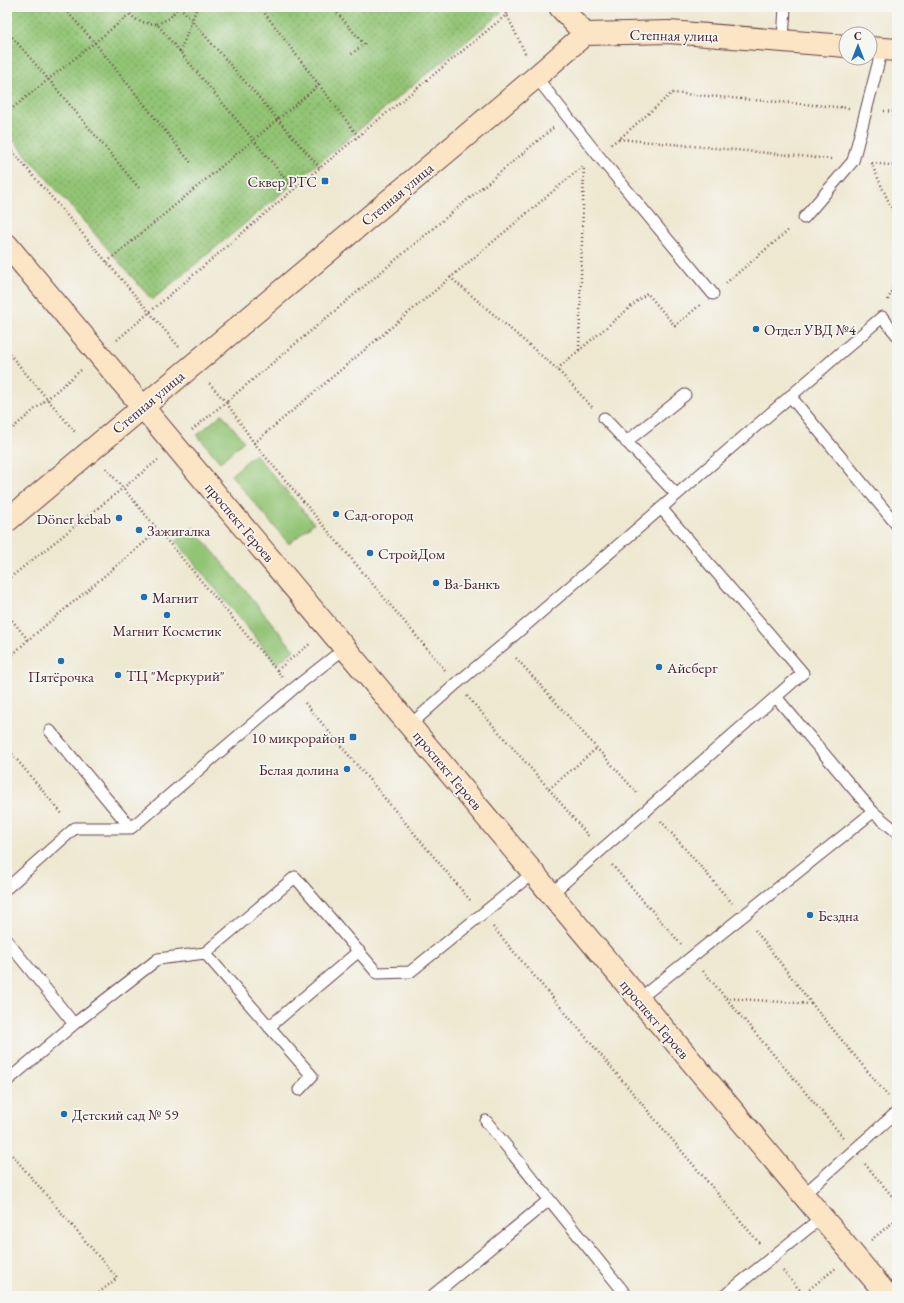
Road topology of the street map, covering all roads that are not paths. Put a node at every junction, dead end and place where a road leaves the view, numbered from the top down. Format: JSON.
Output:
{"nodes":[{"id":1,"x":560,"y":7,"type":"edge"},
{"id":2,"x":785,"y":7,"type":"edge"},
{"id":3,"x":585,"y":34,"type":"junction"},
{"id":4,"x":783,"y":40,"type":"junction"},
{"id":5,"x":838,"y":45,"type":"edge"},
{"id":6,"x":883,"y":49,"type":"edge"},
{"id":7,"x":536,"y":77,"type":"junction"},
{"id":8,"x":804,"y":218,"type":"road end"},
{"id":9,"x":7,"y":245,"type":"edge"},
{"id":10,"x":713,"y":294,"type":"road end"},
{"id":11,"x":897,"y":335,"type":"edge"},
{"id":12,"x":685,"y":395,"type":"dead end"},
{"id":13,"x":790,"y":396,"type":"junction"},
{"id":14,"x":143,"y":406,"type":"junction"},
{"id":15,"x":604,"y":418,"type":"road end"},
{"id":16,"x":626,"y":442,"type":"junction"},
{"id":17,"x":676,"y":494,"type":"junction"},
{"id":18,"x":660,"y":508,"type":"junction"},
{"id":19,"x":7,"y":521,"type":"edge"},
{"id":20,"x":897,"y":525,"type":"edge"},
{"id":21,"x":345,"y":648,"type":"junction"},
{"id":22,"x":776,"y":697,"type":"junction"},
{"id":23,"x":410,"y":725,"type":"junction"},
{"id":24,"x":50,"y":730,"type":"dead end"},
{"id":25,"x":873,"y":812,"type":"junction"},
{"id":26,"x":131,"y":828,"type":"junction"},
{"id":27,"x":897,"y":832,"type":"edge"},
{"id":28,"x":533,"y":873,"type":"junction"},
{"id":29,"x":7,"y":888,"type":"edge"},
{"id":30,"x":551,"y":894,"type":"junction"},
{"id":31,"x":7,"y":941,"type":"edge"},
{"id":32,"x":359,"y":951,"type":"junction"},
{"id":33,"x":205,"y":953,"type":"junction"},
{"id":34,"x":639,"y":999,"type":"junction"},
{"id":35,"x":74,"y":1024,"type":"junction"},
{"id":36,"x":269,"y":1026,"type":"junction"},
{"id":37,"x":7,"y":1081,"type":"edge"},
{"id":38,"x":299,"y":1090,"type":"dead end"},
{"id":39,"x":897,"y":1112,"type":"edge"},
{"id":40,"x":486,"y":1121,"type":"dead end"},
{"id":41,"x":803,"y":1195,"type":"junction"},
{"id":42,"x":549,"y":1200,"type":"junction"},
{"id":43,"x":822,"y":1217,"type":"junction"},
{"id":44,"x":432,"y":1296,"type":"edge"},
{"id":45,"x":627,"y":1296,"type":"edge"},
{"id":46,"x":724,"y":1296,"type":"edge"},
{"id":47,"x":888,"y":1296,"type":"edge"}],
"edges":[{"from":1,"to":3,"type":"street"},
{"from":2,"to":4,"type":"lane"},
{"from":3,"to":4,"type":"street","name":"Степная улица"},
{"from":3,"to":7,"type":"street","name":"Степная улица"},
{"from":4,"to":5,"type":"street","name":"Степная улица"},
{"from":6,"to":8,"type":"lane"},
{"from":7,"to":10,"type":"lane"},
{"from":7,"to":14,"type":"street","name":"Степная улица"},
{"from":9,"to":14,"type":"street","name":"проспект Героев"},
{"from":11,"to":13,"type":"lane"},
{"from":12,"to":16,"type":"lane"},
{"from":13,"to":17,"type":"lane"},
{"from":13,"to":20,"type":"lane"},
{"from":14,"to":19,"type":"street","name":"Степная улица"},
{"from":14,"to":21,"type":"street","name":"проспект Героев"},
{"from":15,"to":16,"type":"lane"},
{"from":16,"to":17,"type":"lane"},
{"from":17,"to":18,"type":"lane"},
{"from":18,"to":22,"type":"lane"},
{"from":18,"to":23,"type":"lane"},
{"from":21,"to":23,"type":"street","name":"проспект Героев"},
{"from":21,"to":26,"type":"lane"},
{"from":22,"to":25,"type":"lane"},
{"from":22,"to":30,"type":"lane"},
{"from":23,"to":28,"type":"street","name":"проспект Героев"},
{"from":24,"to":26,"type":"lane"},
{"from":25,"to":27,"type":"lane"},
{"from":25,"to":34,"type":"lane"},
{"from":26,"to":29,"type":"lane"},
{"from":28,"to":30,"type":"street","name":"проспект Героев"},
{"from":28,"to":32,"type":"lane"},
{"from":30,"to":34,"type":"street","name":"проспект Героев"},
{"from":31,"to":35,"type":"lane"},
{"from":32,"to":33,"type":"lane"},
{"from":32,"to":36,"type":"lane"},
{"from":33,"to":35,"type":"lane"},
{"from":33,"to":36,"type":"lane"},
{"from":34,"to":41,"type":"street","name":"проспект Героев"},
{"from":35,"to":37,"type":"lane"},
{"from":36,"to":38,"type":"lane"},
{"from":39,"to":41,"type":"lane"},
{"from":40,"to":42,"type":"lane"},
{"from":41,"to":43,"type":"street","name":"проспект Героев"},
{"from":42,"to":44,"type":"lane"},
{"from":42,"to":45,"type":"lane"},
{"from":43,"to":46,"type":"lane"},
{"from":43,"to":47,"type":"street","name":"проспект Героев"}]}
